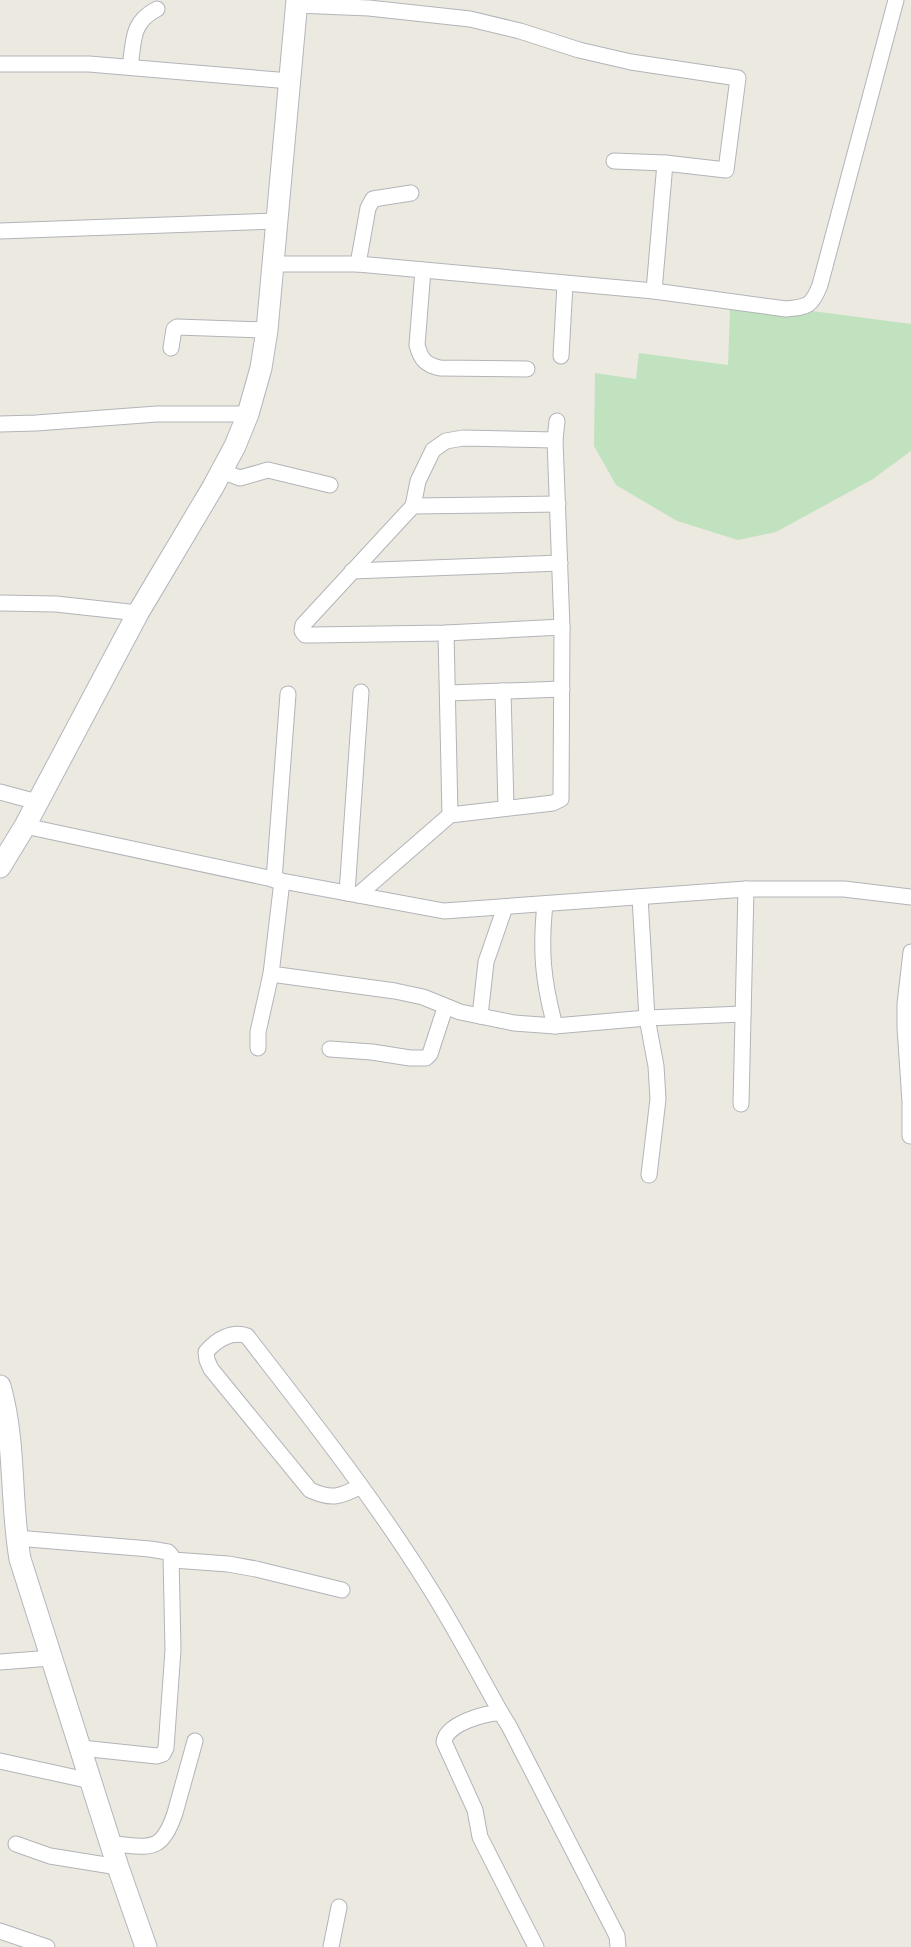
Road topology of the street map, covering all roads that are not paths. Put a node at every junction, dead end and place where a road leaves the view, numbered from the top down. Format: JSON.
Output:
{"nodes":[{"id":1,"x":896,"y":0,"type":"edge"},
{"id":2,"x":296,"y":2,"type":"edge"},
{"id":3,"x":157,"y":9,"type":"dead end"},
{"id":4,"x":0,"y":64,"type":"edge"},
{"id":5,"x":130,"y":67,"type":"junction"},
{"id":6,"x":290,"y":81,"type":"junction"},
{"id":7,"x":614,"y":161,"type":"dead end"},
{"id":8,"x":665,"y":163,"type":"junction"},
{"id":9,"x":411,"y":193,"type":"dead end"},
{"id":10,"x":278,"y":220,"type":"junction"},
{"id":11,"x":0,"y":231,"type":"edge"},
{"id":12,"x":272,"y":264,"type":"junction"},
{"id":13,"x":358,"y":264,"type":"junction"},
{"id":14,"x":423,"y":270,"type":"junction"},
{"id":15,"x":565,"y":284,"type":"junction"},
{"id":16,"x":654,"y":291,"type":"junction"},
{"id":17,"x":267,"y":330,"type":"junction"},
{"id":18,"x":171,"y":348,"type":"dead end"},
{"id":19,"x":561,"y":356,"type":"dead end"},
{"id":20,"x":527,"y":369,"type":"dead end"},
{"id":21,"x":248,"y":414,"type":"junction"},
{"id":22,"x":557,"y":421,"type":"dead end"},
{"id":23,"x":0,"y":424,"type":"edge"},
{"id":24,"x":555,"y":440,"type":"junction"},
{"id":25,"x":221,"y":471,"type":"junction"},
{"id":26,"x":330,"y":485,"type":"dead end"},
{"id":27,"x":558,"y":504,"type":"junction"},
{"id":28,"x":413,"y":506,"type":"junction"},
{"id":29,"x":560,"y":563,"type":"junction"},
{"id":30,"x":352,"y":571,"type":"junction"},
{"id":31,"x":0,"y":603,"type":"edge"},
{"id":32,"x":138,"y":613,"type":"junction"},
{"id":33,"x":562,"y":627,"type":"junction"},
{"id":34,"x":446,"y":633,"type":"junction"},
{"id":35,"x":562,"y":689,"type":"junction"},
{"id":36,"x":361,"y":692,"type":"dead end"},
{"id":37,"x":503,"y":692,"type":"junction"},
{"id":38,"x":448,"y":693,"type":"junction"},
{"id":39,"x":288,"y":694,"type":"dead end"},
{"id":40,"x":0,"y":792,"type":"edge"},
{"id":41,"x":37,"y":802,"type":"junction"},
{"id":42,"x":506,"y":808,"type":"junction"},
{"id":43,"x":450,"y":815,"type":"junction"},
{"id":44,"x":25,"y":826,"type":"junction"},
{"id":45,"x":0,"y":867,"type":"edge"},
{"id":46,"x":278,"y":880,"type":"junction"},
{"id":47,"x":746,"y":889,"type":"junction"},
{"id":48,"x":352,"y":894,"type":"junction"},
{"id":49,"x":640,"y":897,"type":"junction"},
{"id":50,"x":911,"y":897,"type":"edge"},
{"id":51,"x":545,"y":904,"type":"junction"},
{"id":52,"x":505,"y":907,"type":"junction"},
{"id":53,"x":911,"y":952,"type":"edge"},
{"id":54,"x":271,"y":974,"type":"junction"},
{"id":55,"x":445,"y":1008,"type":"junction"},
{"id":56,"x":743,"y":1014,"type":"junction"},
{"id":57,"x":480,"y":1016,"type":"junction"},
{"id":58,"x":647,"y":1018,"type":"junction"},
{"id":59,"x":555,"y":1026,"type":"junction"},
{"id":60,"x":258,"y":1048,"type":"dead end"},
{"id":61,"x":330,"y":1049,"type":"dead end"},
{"id":62,"x":741,"y":1104,"type":"dead end"},
{"id":63,"x":910,"y":1136,"type":"edge"},
{"id":64,"x":649,"y":1175,"type":"dead end"},
{"id":65,"x":0,"y":1386,"type":"edge"},
{"id":66,"x":361,"y":1486,"type":"junction"},
{"id":67,"x":16,"y":1538,"type":"junction"},
{"id":68,"x":173,"y":1560,"type":"junction"},
{"id":69,"x":342,"y":1590,"type":"dead end"},
{"id":70,"x":51,"y":1658,"type":"junction"},
{"id":71,"x":0,"y":1662,"type":"edge"},
{"id":72,"x":501,"y":1713,"type":"junction"},
{"id":73,"x":195,"y":1741,"type":"dead end"},
{"id":74,"x":81,"y":1748,"type":"junction"},
{"id":75,"x":0,"y":1761,"type":"edge"},
{"id":76,"x":91,"y":1781,"type":"junction"},
{"id":77,"x":16,"y":1844,"type":"dead end"},
{"id":78,"x":111,"y":1844,"type":"junction"},
{"id":79,"x":118,"y":1867,"type":"junction"},
{"id":80,"x":339,"y":1907,"type":"dead end"},
{"id":81,"x":0,"y":1931,"type":"edge"},
{"id":82,"x":47,"y":1947,"type":"edge"},
{"id":83,"x":146,"y":1947,"type":"edge"},
{"id":84,"x":331,"y":1947,"type":"edge"},
{"id":85,"x":536,"y":1947,"type":"edge"},
{"id":86,"x":618,"y":1947,"type":"edge"}],
"edges":[{"from":1,"to":16,"type":"street"},
{"from":2,"to":6,"type":"street"},
{"from":2,"to":8,"type":"street"},
{"from":3,"to":5,"type":"street"},
{"from":4,"to":5,"type":"street"},
{"from":5,"to":6,"type":"street"},
{"from":6,"to":10,"type":"street"},
{"from":7,"to":8,"type":"street"},
{"from":8,"to":16,"type":"street"},
{"from":9,"to":13,"type":"street"},
{"from":10,"to":11,"type":"street"},
{"from":10,"to":12,"type":"street"},
{"from":12,"to":13,"type":"street"},
{"from":12,"to":17,"type":"street"},
{"from":13,"to":14,"type":"street"},
{"from":14,"to":15,"type":"street"},
{"from":14,"to":20,"type":"street"},
{"from":15,"to":16,"type":"street"},
{"from":15,"to":19,"type":"street"},
{"from":17,"to":18,"type":"street"},
{"from":17,"to":21,"type":"street"},
{"from":21,"to":23,"type":"street"},
{"from":21,"to":25,"type":"street"},
{"from":22,"to":24,"type":"street"},
{"from":24,"to":27,"type":"street"},
{"from":24,"to":28,"type":"street"},
{"from":25,"to":26,"type":"street"},
{"from":25,"to":32,"type":"street"},
{"from":27,"to":28,"type":"street"},
{"from":27,"to":29,"type":"street"},
{"from":28,"to":30,"type":"street"},
{"from":29,"to":30,"type":"street"},
{"from":29,"to":33,"type":"street"},
{"from":30,"to":34,"type":"street"},
{"from":31,"to":32,"type":"street"},
{"from":32,"to":41,"type":"street"},
{"from":33,"to":34,"type":"street"},
{"from":33,"to":35,"type":"street"},
{"from":34,"to":38,"type":"street"},
{"from":35,"to":37,"type":"street"},
{"from":35,"to":42,"type":"street"},
{"from":36,"to":48,"type":"street"},
{"from":37,"to":38,"type":"street"},
{"from":37,"to":42,"type":"street"},
{"from":38,"to":43,"type":"street"},
{"from":39,"to":46,"type":"street"},
{"from":40,"to":41,"type":"street"},
{"from":41,"to":44,"type":"street"},
{"from":42,"to":43,"type":"street"},
{"from":43,"to":48,"type":"street"},
{"from":44,"to":45,"type":"street"},
{"from":44,"to":46,"type":"street"},
{"from":46,"to":48,"type":"street"},
{"from":46,"to":54,"type":"street"},
{"from":47,"to":49,"type":"street"},
{"from":47,"to":50,"type":"street"},
{"from":47,"to":56,"type":"street"},
{"from":48,"to":52,"type":"street"},
{"from":49,"to":51,"type":"street"},
{"from":49,"to":58,"type":"street"},
{"from":51,"to":52,"type":"street"},
{"from":51,"to":59,"type":"street"},
{"from":52,"to":57,"type":"street"},
{"from":53,"to":63,"type":"street"},
{"from":54,"to":55,"type":"street"},
{"from":54,"to":60,"type":"street"},
{"from":55,"to":57,"type":"street"},
{"from":55,"to":61,"type":"street"},
{"from":56,"to":58,"type":"street"},
{"from":56,"to":62,"type":"street"},
{"from":57,"to":59,"type":"street"},
{"from":58,"to":59,"type":"street"},
{"from":58,"to":64,"type":"street"},
{"from":65,"to":67,"type":"street"},
{"from":66,"to":66,"type":"street"},
{"from":66,"to":72,"type":"street"},
{"from":67,"to":68,"type":"street"},
{"from":67,"to":70,"type":"street"},
{"from":68,"to":69,"type":"street"},
{"from":68,"to":74,"type":"street"},
{"from":70,"to":71,"type":"street"},
{"from":70,"to":74,"type":"street"},
{"from":72,"to":85,"type":"street"},
{"from":72,"to":86,"type":"street"},
{"from":73,"to":78,"type":"street"},
{"from":74,"to":76,"type":"street"},
{"from":75,"to":76,"type":"street"},
{"from":76,"to":78,"type":"street"},
{"from":77,"to":79,"type":"street"},
{"from":78,"to":79,"type":"street"},
{"from":79,"to":83,"type":"street"},
{"from":80,"to":84,"type":"street"},
{"from":81,"to":82,"type":"street"}]}
